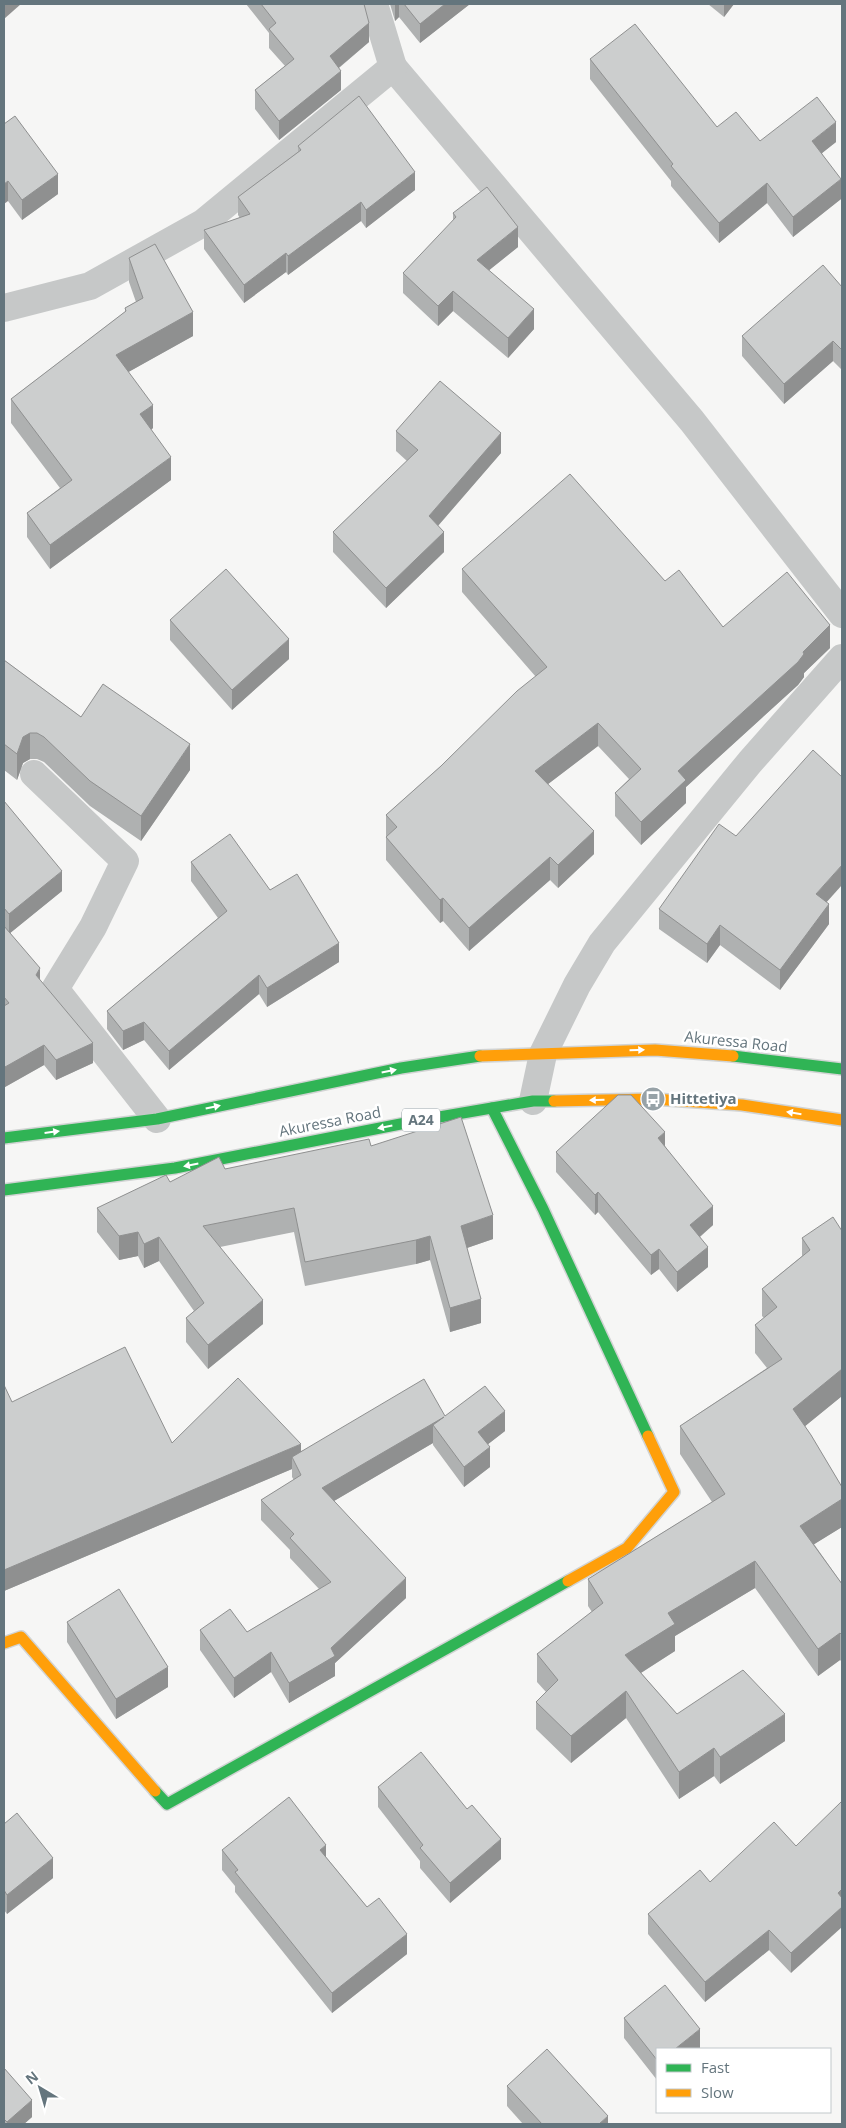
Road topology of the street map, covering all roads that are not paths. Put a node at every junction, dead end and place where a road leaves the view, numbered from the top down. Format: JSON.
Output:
{"nodes":[{"id":1,"x":374,"y":4,"type":"edge"},
{"id":2,"x":393,"y":67,"type":"junction"},
{"id":3,"x":4,"y":308,"type":"edge"},
{"id":4,"x":842,"y":614,"type":"edge"},
{"id":5,"x":842,"y":658,"type":"edge"},
{"id":6,"x":34,"y":774,"type":"dead end"},
{"id":7,"x":543,"y":1054,"type":"junction"},
{"id":8,"x":842,"y":1069,"type":"edge"},
{"id":9,"x":533,"y":1101,"type":"junction"},
{"id":10,"x":492,"y":1108,"type":"junction"},
{"id":11,"x":157,"y":1119,"type":"junction"},
{"id":12,"x":842,"y":1120,"type":"edge"},
{"id":13,"x":4,"y":1138,"type":"edge"},
{"id":14,"x":4,"y":1190,"type":"edge"},
{"id":15,"x":4,"y":1643,"type":"edge"}],
"edges":[{"from":1,"to":2,"type":"street"},
{"from":2,"to":3,"type":"street"},
{"from":2,"to":4,"type":"street"},
{"from":5,"to":7,"type":"street"},
{"from":6,"to":11,"type":"street"},
{"from":7,"to":8,"type":"main road","name":"Akuressa Road","one_way":true},
{"from":7,"to":9,"type":"street"},
{"from":11,"to":7,"type":"main road","name":"Akuressa Road","one_way":true},
{"from":9,"to":10,"type":"main road","name":"Akuressa Road","number":"A24"},
{"from":12,"to":9,"type":"main road","name":"Akuressa Road","number":"A24","one_way":true},
{"from":10,"to":14,"type":"main road","name":"Akuressa Road","number":"A24","one_way":true},
{"from":10,"to":15,"type":"main road"},
{"from":13,"to":11,"type":"main road","name":"Akuressa Road","one_way":true}]}
